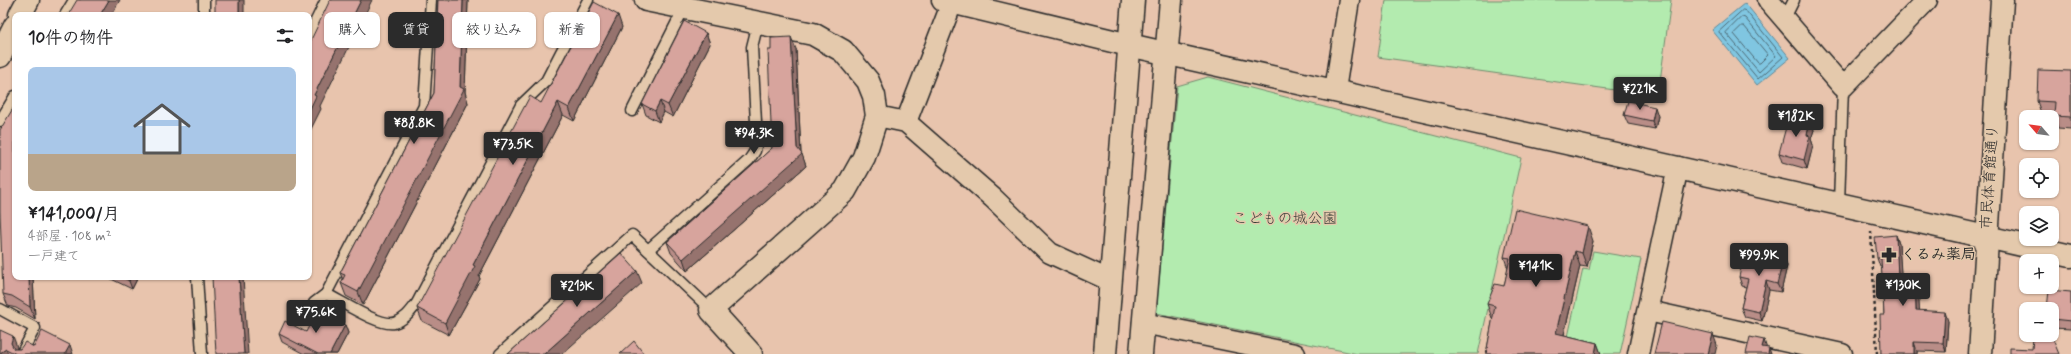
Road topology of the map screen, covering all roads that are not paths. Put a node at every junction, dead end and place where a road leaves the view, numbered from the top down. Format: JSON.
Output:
{"nodes":[{"id":1,"x":28,"y":0,"type":"edge"},
{"id":2,"x":74,"y":0,"type":"edge"},
{"id":3,"x":204,"y":0,"type":"edge"},
{"id":4,"x":326,"y":0,"type":"edge"},
{"id":5,"x":431,"y":0,"type":"edge"},
{"id":6,"x":588,"y":0,"type":"edge"},
{"id":7,"x":646,"y":0,"type":"edge"},
{"id":8,"x":1133,"y":0,"type":"edge"},
{"id":9,"x":1171,"y":0,"type":"edge"},
{"id":10,"x":1349,"y":0,"type":"edge"},
{"id":11,"x":1768,"y":0,"type":"edge"},
{"id":12,"x":1794,"y":0,"type":"edge"},
{"id":13,"x":1927,"y":0,"type":"edge"},
{"id":14,"x":2002,"y":0,"type":"edge"},
{"id":15,"x":950,"y":1,"type":"edge"},
{"id":16,"x":684,"y":8,"type":"junction"},
{"id":17,"x":22,"y":12,"type":"edge"},
{"id":18,"x":66,"y":12,"type":"edge"},
{"id":19,"x":204,"y":12,"type":"edge"},
{"id":20,"x":1784,"y":20,"type":"junction"},
{"id":21,"x":758,"y":23,"type":"junction"},
{"id":22,"x":312,"y":29,"type":"edge"},
{"id":23,"x":12,"y":32,"type":"edge"},
{"id":24,"x":1129,"y":45,"type":"junction"},
{"id":25,"x":1166,"y":53,"type":"junction"},
{"id":26,"x":0,"y":56,"type":"edge"},
{"id":27,"x":1843,"y":87,"type":"junction"},
{"id":28,"x":1336,"y":90,"type":"junction"},
{"id":29,"x":12,"y":101,"type":"edge"},
{"id":30,"x":632,"y":111,"type":"dead end"},
{"id":31,"x":877,"y":116,"type":"junction"},
{"id":32,"x":0,"y":120,"type":"edge"},
{"id":33,"x":906,"y":122,"type":"junction"},
{"id":34,"x":1678,"y":167,"type":"junction"},
{"id":35,"x":1839,"y":203,"type":"junction"},
{"id":36,"x":1986,"y":237,"type":"junction"},
{"id":37,"x":648,"y":250,"type":"junction"},
{"id":38,"x":2071,"y":256,"type":"edge"},
{"id":39,"x":197,"y":280,"type":"edge"},
{"id":40,"x":1111,"y":281,"type":"junction"},
{"id":41,"x":326,"y":294,"type":"junction"},
{"id":42,"x":314,"y":303,"type":"dead end"},
{"id":43,"x":0,"y":309,"type":"edge"},
{"id":44,"x":711,"y":310,"type":"junction"},
{"id":45,"x":1648,"y":311,"type":"junction"},
{"id":46,"x":1143,"y":323,"type":"junction"},
{"id":47,"x":21,"y":354,"type":"edge"},
{"id":48,"x":202,"y":354,"type":"edge"},
{"id":49,"x":500,"y":354,"type":"edge"},
{"id":50,"x":751,"y":354,"type":"edge"},
{"id":51,"x":1105,"y":354,"type":"edge"},
{"id":52,"x":1141,"y":354,"type":"edge"},
{"id":53,"x":1295,"y":354,"type":"edge"},
{"id":54,"x":1638,"y":354,"type":"edge"},
{"id":55,"x":1842,"y":354,"type":"edge"},
{"id":56,"x":1980,"y":354,"type":"edge"}],
"edges":[{"from":1,"to":17,"type":"street"},
{"from":2,"to":18,"type":"lane"},
{"from":3,"to":19,"type":"lane"},
{"from":4,"to":22,"type":"lane"},
{"from":5,"to":41,"type":"lane"},
{"from":6,"to":41,"type":"lane"},
{"from":7,"to":16,"type":"street"},
{"from":8,"to":24,"type":"street"},
{"from":9,"to":25,"type":"street"},
{"from":10,"to":28,"type":"street"},
{"from":11,"to":20,"type":"street"},
{"from":12,"to":20,"type":"lane"},
{"from":13,"to":27,"type":"street"},
{"from":14,"to":36,"type":"street","name":"市民体育館通り"},
{"from":15,"to":24,"type":"street"},
{"from":15,"to":33,"type":"street"},
{"from":16,"to":21,"type":"street"},
{"from":16,"to":30,"type":"lane"},
{"from":20,"to":27,"type":"street"},
{"from":21,"to":31,"type":"street"},
{"from":21,"to":37,"type":"lane"},
{"from":23,"to":26,"type":"street"},
{"from":24,"to":25,"type":"street"},
{"from":24,"to":40,"type":"street"},
{"from":25,"to":28,"type":"street"},
{"from":25,"to":46,"type":"street"},
{"from":27,"to":35,"type":"lane"},
{"from":28,"to":34,"type":"street"},
{"from":29,"to":32,"type":"lane"},
{"from":31,"to":33,"type":"street"},
{"from":31,"to":44,"type":"street"},
{"from":33,"to":40,"type":"street"},
{"from":34,"to":35,"type":"street"},
{"from":34,"to":45,"type":"street"},
{"from":35,"to":36,"type":"street"},
{"from":36,"to":38,"type":"street"},
{"from":36,"to":56,"type":"street","name":"市民体育館通り"},
{"from":37,"to":44,"type":"lane"},
{"from":37,"to":49,"type":"lane"},
{"from":39,"to":48,"type":"lane"},
{"from":40,"to":51,"type":"street"},
{"from":41,"to":42,"type":"lane"},
{"from":43,"to":47,"type":"lane"},
{"from":44,"to":50,"type":"street"},
{"from":45,"to":54,"type":"street"},
{"from":45,"to":55,"type":"street"},
{"from":46,"to":52,"type":"street"},
{"from":46,"to":53,"type":"street"}]}
